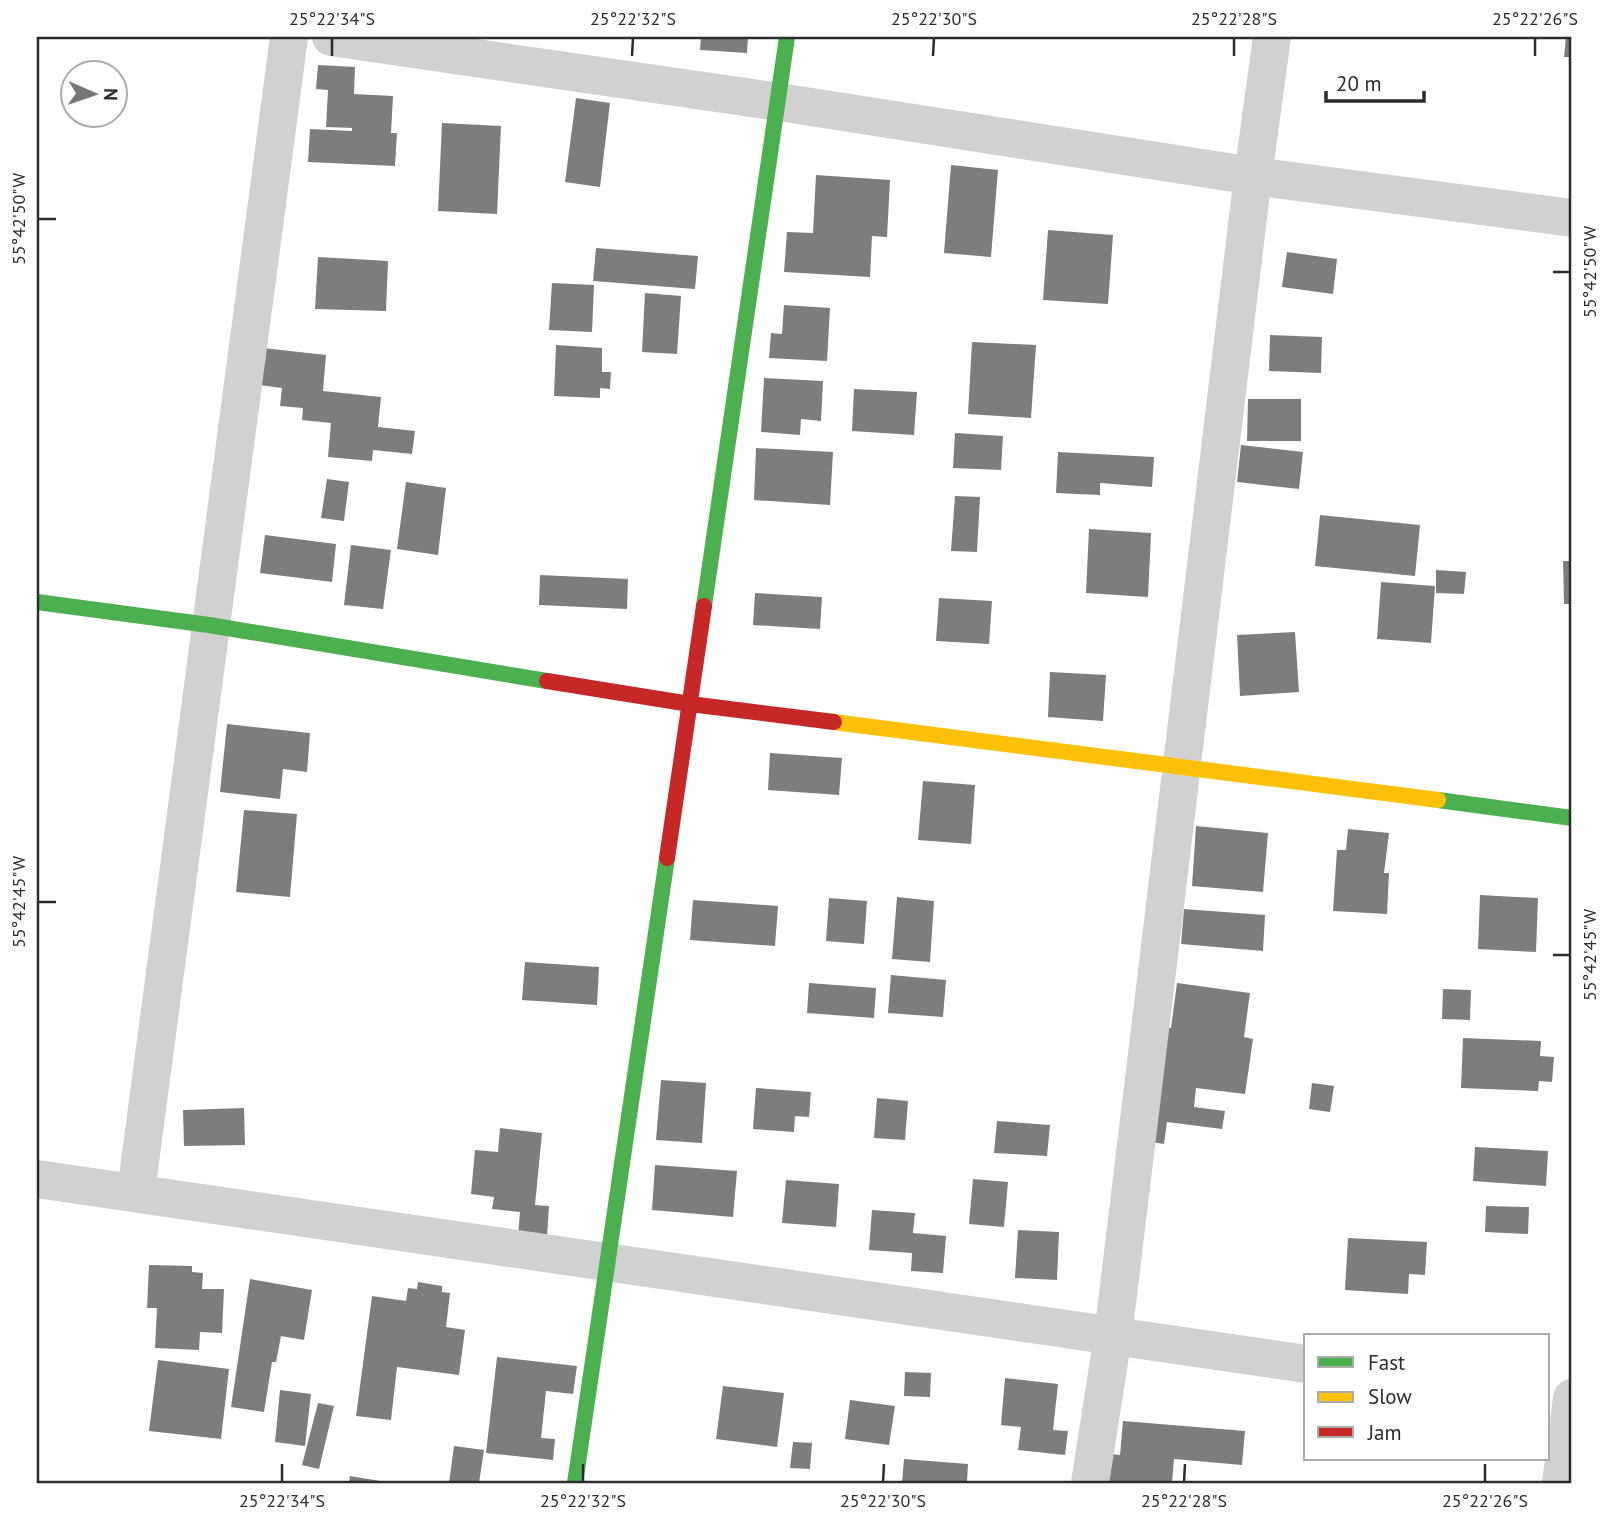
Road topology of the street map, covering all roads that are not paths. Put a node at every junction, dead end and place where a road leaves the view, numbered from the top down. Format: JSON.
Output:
{"nodes":[{"id":1,"x":289,"y":37,"type":"edge"},
{"id":2,"x":331,"y":37,"type":"edge"},
{"id":3,"x":787,"y":37,"type":"edge"},
{"id":4,"x":1272,"y":37,"type":"edge"},
{"id":5,"x":779,"y":102,"type":"junction"},
{"id":6,"x":1253,"y":176,"type":"junction"},
{"id":7,"x":1572,"y":218,"type":"edge"},
{"id":8,"x":37,"y":601,"type":"edge"},
{"id":9,"x":209,"y":625,"type":"junction"},
{"id":10,"x":690,"y":704,"type":"junction"},
{"id":11,"x":1182,"y":765,"type":"junction"},
{"id":12,"x":1572,"y":818,"type":"edge"},
{"id":13,"x":37,"y":1178,"type":"edge"},
{"id":14,"x":136,"y":1192,"type":"junction"},
{"id":15,"x":607,"y":1262,"type":"junction"},
{"id":16,"x":1113,"y":1336,"type":"junction"},
{"id":17,"x":1304,"y":1364,"type":"edge"},
{"id":18,"x":1572,"y":1398,"type":"edge"},
{"id":19,"x":1550,"y":1400,"type":"edge"},
{"id":20,"x":1572,"y":1404,"type":"edge"},
{"id":21,"x":575,"y":1483,"type":"edge"},
{"id":22,"x":1090,"y":1483,"type":"edge"},
{"id":23,"x":1561,"y":1483,"type":"edge"}],
"edges":[{"from":1,"to":9,"type":"street"},
{"from":2,"to":5,"type":"street"},
{"from":3,"to":5,"type":"street"},
{"from":4,"to":6,"type":"street"},
{"from":5,"to":6,"type":"street"},
{"from":5,"to":10,"type":"street"},
{"from":6,"to":7,"type":"street"},
{"from":6,"to":11,"type":"street"},
{"from":8,"to":9,"type":"street"},
{"from":9,"to":10,"type":"street"},
{"from":9,"to":14,"type":"street"},
{"from":10,"to":11,"type":"street"},
{"from":10,"to":15,"type":"street"},
{"from":11,"to":12,"type":"street"},
{"from":11,"to":16,"type":"street"},
{"from":13,"to":14,"type":"street"},
{"from":14,"to":15,"type":"street"},
{"from":15,"to":16,"type":"street"},
{"from":15,"to":21,"type":"street"},
{"from":16,"to":17,"type":"street"},
{"from":16,"to":22,"type":"street"},
{"from":18,"to":20,"type":"street"},
{"from":19,"to":20,"type":"street"},
{"from":20,"to":23,"type":"street"}]}
